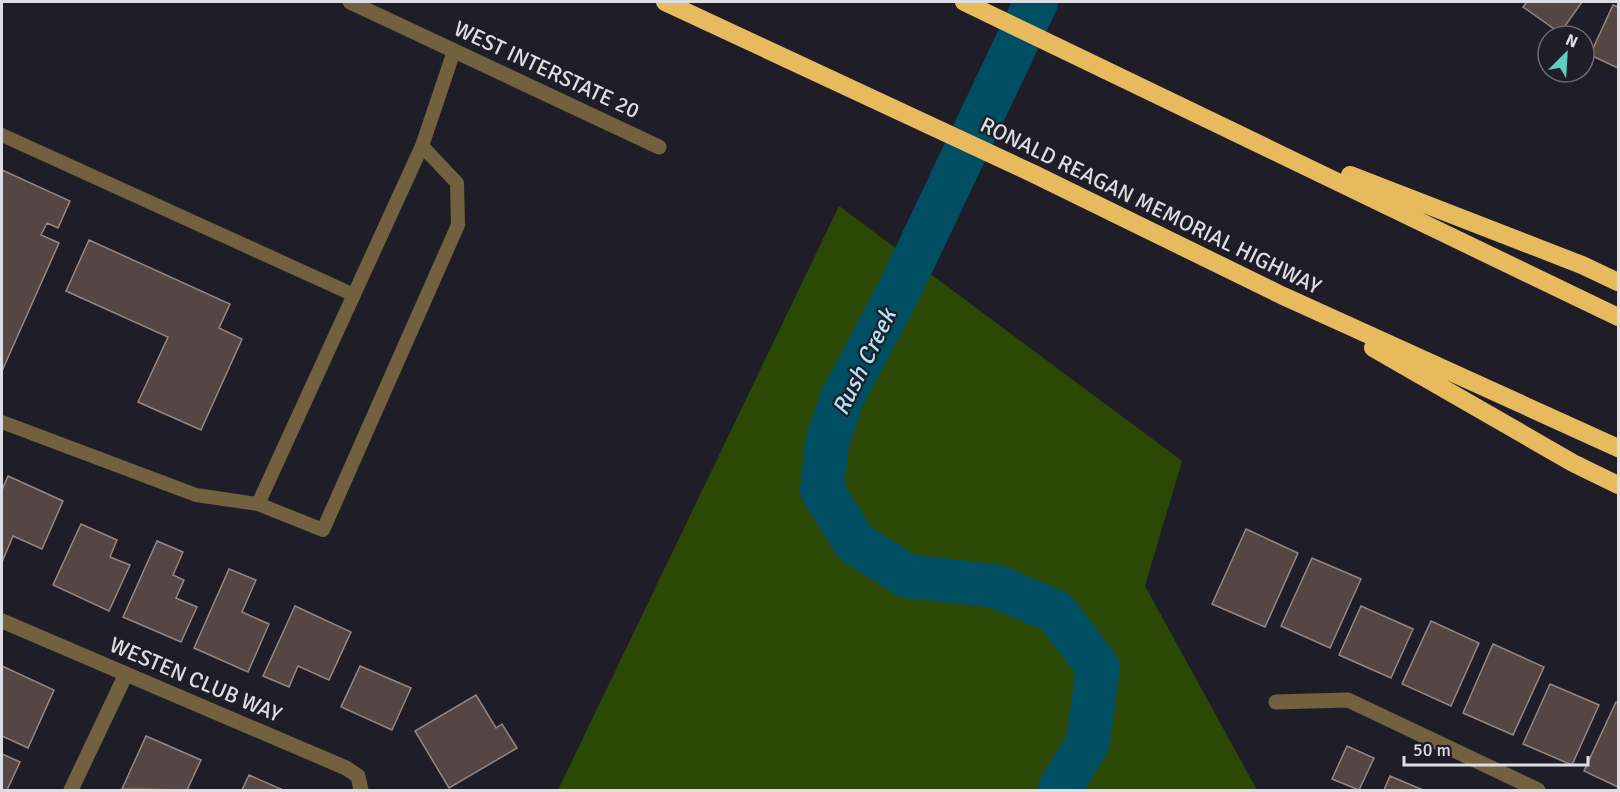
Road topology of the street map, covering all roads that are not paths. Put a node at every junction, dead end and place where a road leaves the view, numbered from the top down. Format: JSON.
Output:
{"nodes":[{"id":1,"x":350,"y":2,"type":"edge"},
{"id":2,"x":665,"y":2,"type":"edge"},
{"id":3,"x":963,"y":2,"type":"edge"},
{"id":4,"x":454,"y":51,"type":"junction"},
{"id":5,"x":1230,"y":129,"type":"junction"},
{"id":6,"x":2,"y":135,"type":"edge"},
{"id":7,"x":422,"y":146,"type":"junction"},
{"id":8,"x":659,"y":147,"type":"dead end"},
{"id":9,"x":1618,"y":282,"type":"edge"},
{"id":10,"x":354,"y":295,"type":"junction"},
{"id":11,"x":1281,"y":295,"type":"junction"},
{"id":12,"x":1618,"y":317,"type":"edge"},
{"id":13,"x":2,"y":422,"type":"edge"},
{"id":14,"x":1618,"y":448,"type":"edge"},
{"id":15,"x":1618,"y":485,"type":"edge"},
{"id":16,"x":258,"y":504,"type":"junction"},
{"id":17,"x":2,"y":621,"type":"edge"},
{"id":18,"x":126,"y":674,"type":"junction"},
{"id":19,"x":1276,"y":702,"type":"dead end"},
{"id":20,"x":71,"y":790,"type":"edge"},
{"id":21,"x":361,"y":790,"type":"edge"},
{"id":22,"x":1538,"y":790,"type":"edge"}],
"edges":[{"from":1,"to":4,"type":"street","name":"WEST INTERSTATE 20"},
{"from":2,"to":11,"type":"highway","name":"RONALD REAGAN MEMORIAL HIGHWAY"},
{"from":3,"to":5,"type":"highway"},
{"from":4,"to":7,"type":"lane"},
{"from":4,"to":8,"type":"street","name":"WEST INTERSTATE 20"},
{"from":5,"to":9,"type":"highway"},
{"from":5,"to":12,"type":"highway"},
{"from":6,"to":10,"type":"lane"},
{"from":7,"to":10,"type":"lane"},
{"from":7,"to":16,"type":"lane"},
{"from":10,"to":16,"type":"lane"},
{"from":11,"to":14,"type":"highway","name":"RONALD REAGAN MEMORIAL HIGHWAY"},
{"from":11,"to":15,"type":"highway"},
{"from":13,"to":16,"type":"lane"},
{"from":17,"to":18,"type":"street","name":"WESTEN CLUB WAY"},
{"from":18,"to":20,"type":"street"},
{"from":18,"to":21,"type":"street","name":"WESTEN CLUB WAY"},
{"from":19,"to":22,"type":"street"}]}
